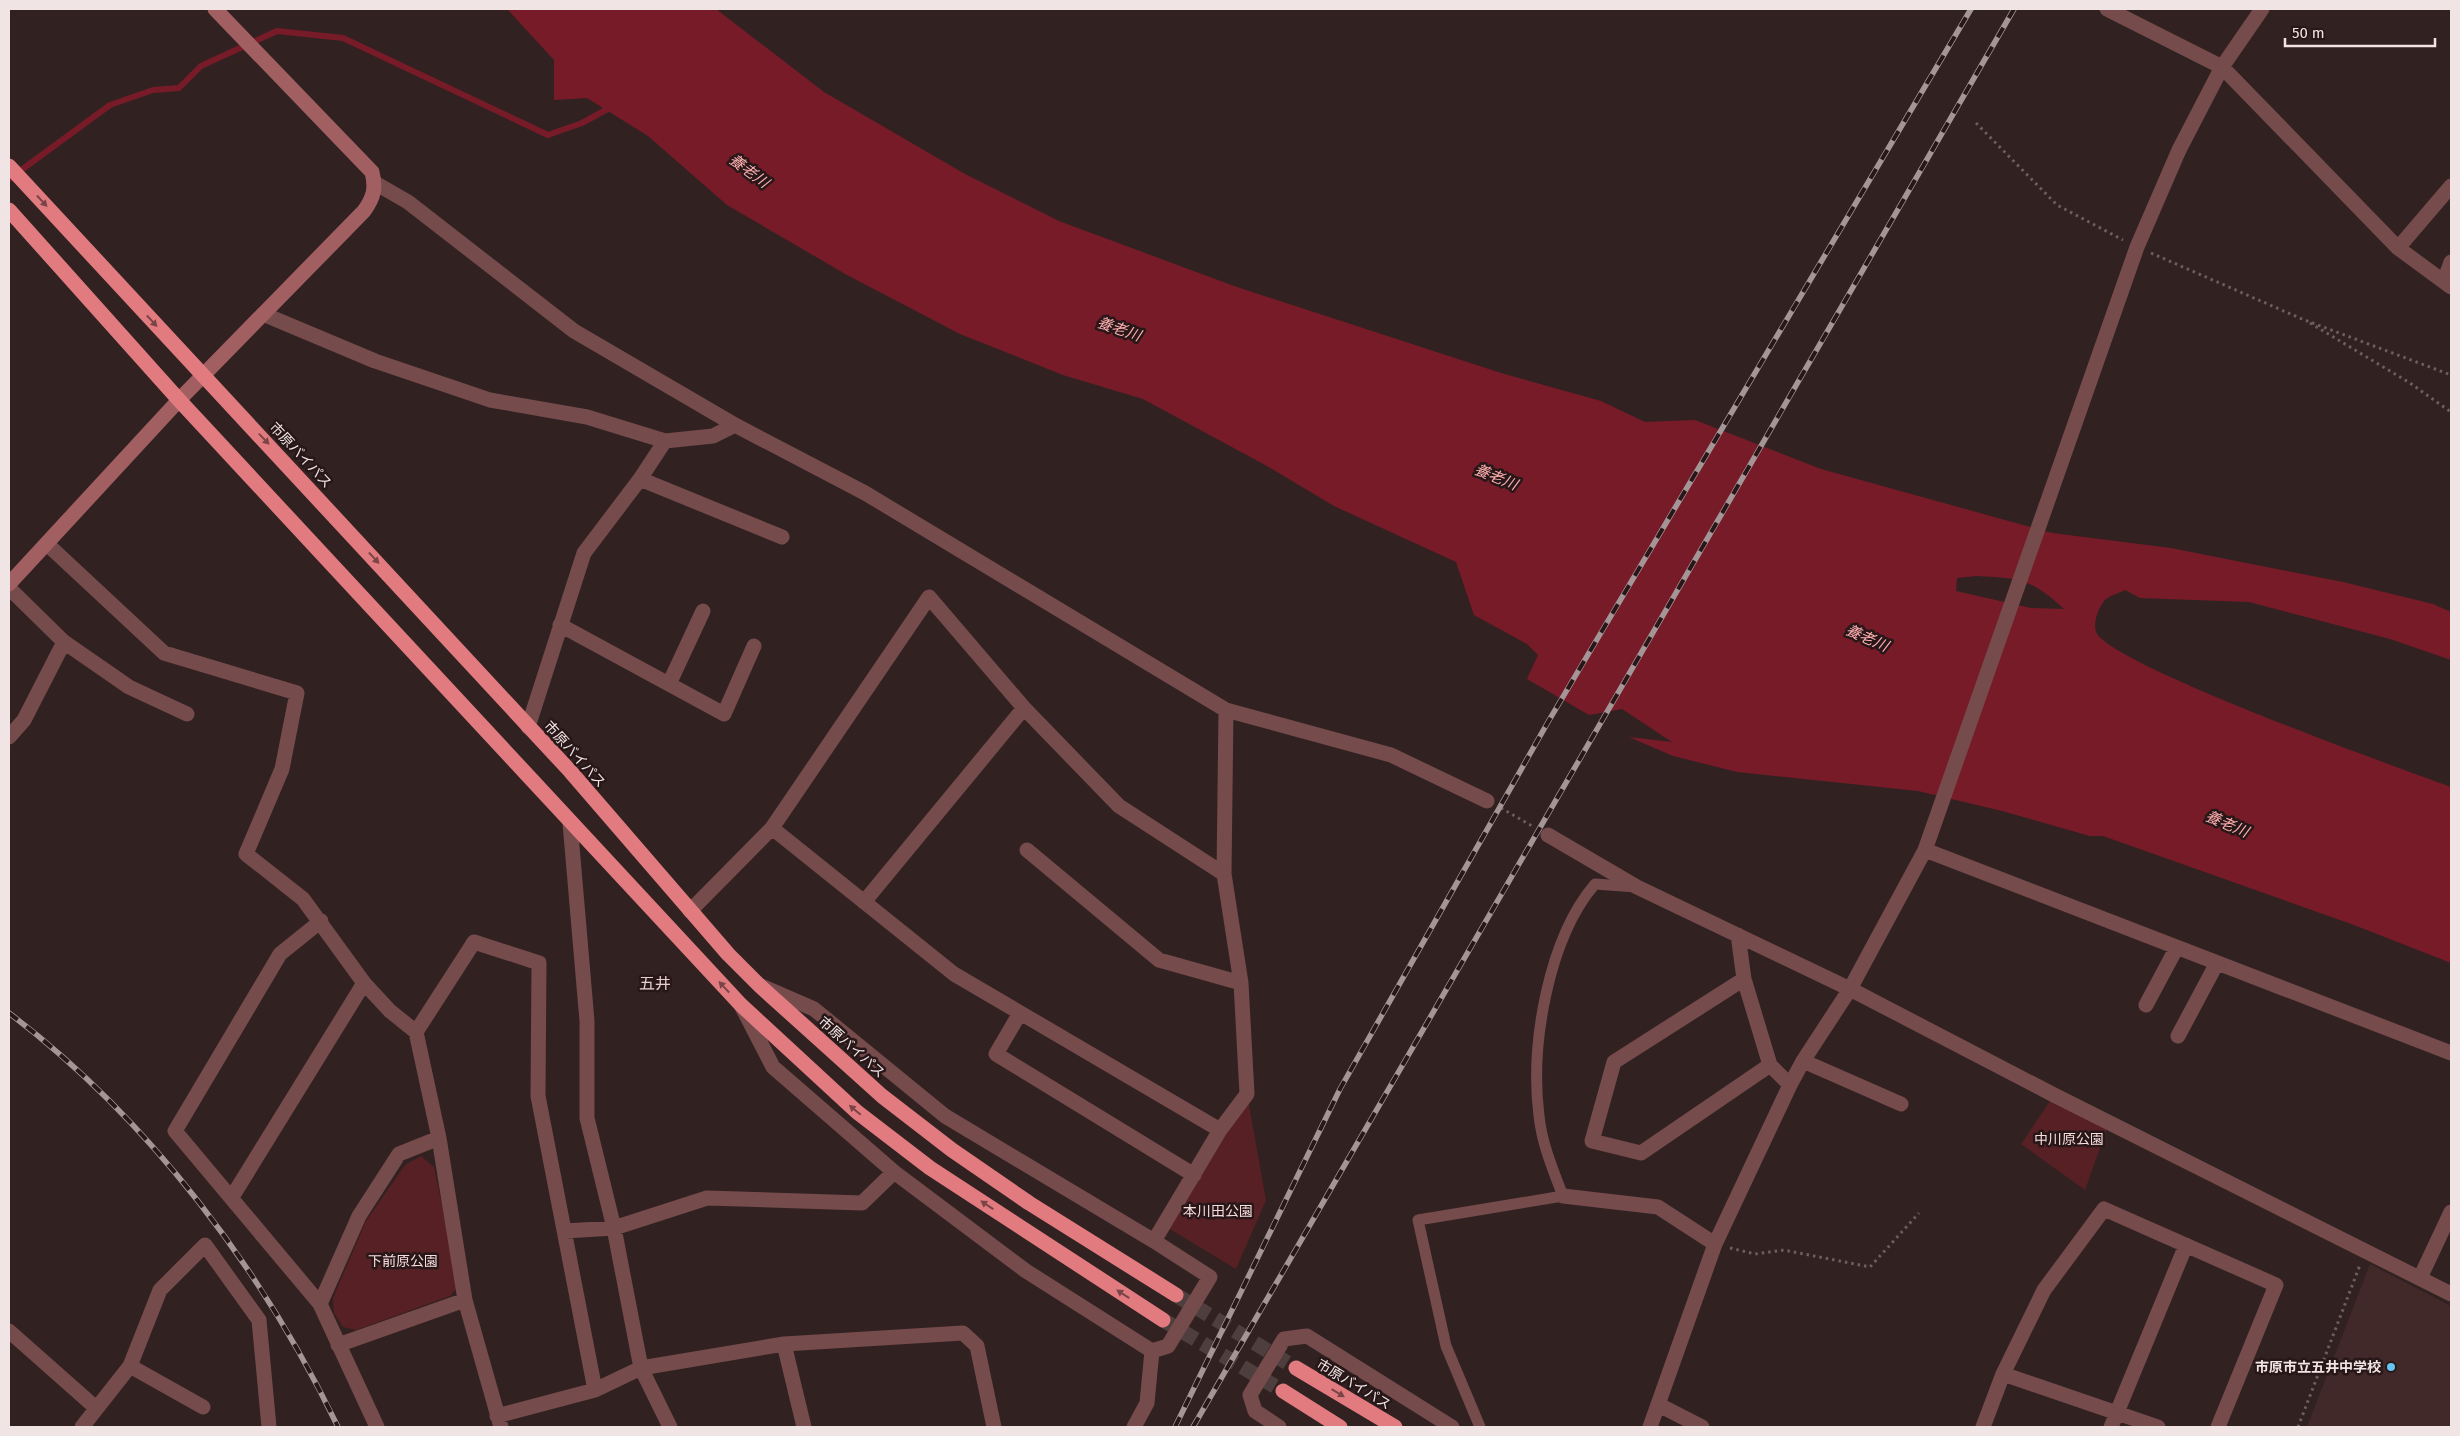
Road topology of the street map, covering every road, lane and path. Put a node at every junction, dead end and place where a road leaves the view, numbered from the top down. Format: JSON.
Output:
{"nodes":[{"id":1,"x":215,"y":9,"type":"edge"},
{"id":2,"x":2107,"y":9,"type":"edge"},
{"id":3,"x":2262,"y":9,"type":"edge"},
{"id":4,"x":2222,"y":67,"type":"junction"},
{"id":5,"x":1976,"y":123,"type":"dead end"},
{"id":6,"x":9,"y":166,"type":"edge"},
{"id":7,"x":375,"y":184,"type":"junction"},
{"id":8,"x":2451,"y":186,"type":"edge"},
{"id":9,"x":9,"y":210,"type":"edge"},
{"id":10,"x":2398,"y":248,"type":"junction"},
{"id":11,"x":2135,"y":252,"type":"junction"},
{"id":12,"x":2451,"y":262,"type":"edge"},
{"id":13,"x":2447,"y":284,"type":"edge"},
{"id":14,"x":263,"y":314,"type":"junction"},
{"id":15,"x":2302,"y":319,"type":"junction"},
{"id":16,"x":202,"y":375,"type":"junction"},
{"id":17,"x":2451,"y":375,"type":"edge"},
{"id":18,"x":179,"y":400,"type":"junction"},
{"id":19,"x":2451,"y":412,"type":"edge"},
{"id":20,"x":735,"y":425,"type":"junction"},
{"id":21,"x":665,"y":441,"type":"junction"},
{"id":22,"x":640,"y":480,"type":"junction"},
{"id":23,"x":782,"y":537,"type":"dead end"},
{"id":24,"x":47,"y":544,"type":"junction"},
{"id":25,"x":9,"y":586,"type":"edge"},
{"id":26,"x":703,"y":611,"type":"dead end"},
{"id":27,"x":560,"y":625,"type":"junction"},
{"id":28,"x":64,"y":642,"type":"junction"},
{"id":29,"x":754,"y":646,"type":"dead end"},
{"id":30,"x":669,"y":684,"type":"junction"},
{"id":31,"x":1024,"y":708,"type":"junction"},
{"id":32,"x":1226,"y":710,"type":"junction"},
{"id":33,"x":187,"y":714,"type":"dead end"},
{"id":34,"x":528,"y":727,"type":"junction"},
{"id":35,"x":9,"y":737,"type":"edge"},
{"id":36,"x":1487,"y":801,"type":"joint"},
{"id":37,"x":570,"y":823,"type":"junction"},
{"id":38,"x":772,"y":828,"type":"junction"},
{"id":39,"x":1544,"y":833,"type":"joint"},
{"id":40,"x":1027,"y":850,"type":"dead end"},
{"id":41,"x":1925,"y":850,"type":"junction"},
{"id":42,"x":1224,"y":874,"type":"junction"},
{"id":43,"x":1637,"y":887,"type":"junction"},
{"id":44,"x":864,"y":902,"type":"junction"},
{"id":45,"x":690,"y":910,"type":"junction"},
{"id":46,"x":321,"y":921,"type":"junction"},
{"id":47,"x":1738,"y":935,"type":"junction"},
{"id":48,"x":2177,"y":947,"type":"junction"},
{"id":49,"x":2217,"y":963,"type":"junction"},
{"id":50,"x":1744,"y":979,"type":"junction"},
{"id":51,"x":364,"y":983,"type":"junction"},
{"id":52,"x":1242,"y":983,"type":"junction"},
{"id":53,"x":760,"y":986,"type":"junction"},
{"id":54,"x":1850,"y":989,"type":"junction"},
{"id":55,"x":741,"y":1005,"type":"junction"},
{"id":56,"x":2146,"y":1005,"type":"dead end"},
{"id":57,"x":1020,"y":1013,"type":"junction"},
{"id":58,"x":416,"y":1032,"type":"junction"},
{"id":59,"x":2178,"y":1036,"type":"dead end"},
{"id":60,"x":2451,"y":1053,"type":"edge"},
{"id":61,"x":1803,"y":1061,"type":"junction"},
{"id":62,"x":1770,"y":1065,"type":"junction"},
{"id":63,"x":1790,"y":1085,"type":"junction"},
{"id":64,"x":1901,"y":1104,"type":"dead end"},
{"id":65,"x":1220,"y":1130,"type":"junction"},
{"id":66,"x":439,"y":1138,"type":"junction"},
{"id":67,"x":894,"y":1172,"type":"junction"},
{"id":68,"x":1194,"y":1175,"type":"junction"},
{"id":69,"x":1563,"y":1196,"type":"junction"},
{"id":70,"x":232,"y":1197,"type":"junction"},
{"id":71,"x":2451,"y":1212,"type":"edge"},
{"id":72,"x":1918,"y":1213,"type":"dead end"},
{"id":73,"x":614,"y":1228,"type":"junction"},
{"id":74,"x":564,"y":1230,"type":"junction"},
{"id":75,"x":1154,"y":1241,"type":"junction"},
{"id":76,"x":1715,"y":1244,"type":"junction"},
{"id":77,"x":2186,"y":1245,"type":"junction"},
{"id":78,"x":2365,"y":1251,"type":"junction"},
{"id":79,"x":2420,"y":1278,"type":"junction"},
{"id":80,"x":2451,"y":1294,"type":"edge"},
{"id":81,"x":1176,"y":1295,"type":"tunnel mouth"},
{"id":82,"x":466,"y":1300,"type":"junction"},
{"id":83,"x":320,"y":1304,"type":"junction"},
{"id":84,"x":1163,"y":1320,"type":"tunnel mouth"},
{"id":85,"x":9,"y":1331,"type":"edge"},
{"id":86,"x":784,"y":1344,"type":"junction"},
{"id":87,"x":338,"y":1345,"type":"junction"},
{"id":88,"x":1152,"y":1351,"type":"junction"},
{"id":89,"x":130,"y":1366,"type":"junction"},
{"id":90,"x":641,"y":1368,"type":"junction"},
{"id":91,"x":1296,"y":1368,"type":"tunnel mouth"},
{"id":92,"x":2003,"y":1374,"type":"junction"},
{"id":93,"x":594,"y":1390,"type":"junction"},
{"id":94,"x":1283,"y":1391,"type":"tunnel mouth"},
{"id":95,"x":1659,"y":1405,"type":"junction"},
{"id":96,"x":204,"y":1406,"type":"dead end"},
{"id":97,"x":96,"y":1408,"type":"junction"},
{"id":98,"x":2113,"y":1420,"type":"edge"},
{"id":99,"x":499,"y":1422,"type":"edge"},
{"id":100,"x":82,"y":1427,"type":"edge"},
{"id":101,"x":269,"y":1427,"type":"edge"},
{"id":102,"x":377,"y":1427,"type":"edge"},
{"id":103,"x":670,"y":1427,"type":"edge"},
{"id":104,"x":804,"y":1427,"type":"edge"},
{"id":105,"x":994,"y":1427,"type":"edge"},
{"id":106,"x":1134,"y":1427,"type":"edge"},
{"id":107,"x":1278,"y":1427,"type":"edge"},
{"id":108,"x":1340,"y":1427,"type":"edge"},
{"id":109,"x":1395,"y":1427,"type":"edge"},
{"id":110,"x":1452,"y":1427,"type":"edge"},
{"id":111,"x":1480,"y":1427,"type":"edge"},
{"id":112,"x":1650,"y":1427,"type":"edge"},
{"id":113,"x":1702,"y":1427,"type":"edge"},
{"id":114,"x":1984,"y":1427,"type":"edge"},
{"id":115,"x":2158,"y":1427,"type":"edge"},
{"id":116,"x":2218,"y":1427,"type":"edge"},
{"id":117,"x":2298,"y":1427,"type":"edge"}],
"edges":[{"from":1,"to":7,"type":"street"},
{"from":2,"to":4,"type":"street"},
{"from":3,"to":4,"type":"street"},
{"from":4,"to":10,"type":"street"},
{"from":4,"to":11,"type":"street"},
{"from":5,"to":11,"type":"path"},
{"from":6,"to":16,"type":"highway","name":"市原バイパス","one_way":true},
{"from":7,"to":14,"type":"street"},
{"from":7,"to":20,"type":"street"},
{"from":8,"to":10,"type":"street"},
{"from":9,"to":18,"type":"highway"},
{"from":10,"to":13,"type":"street"},
{"from":11,"to":15,"type":"path"},
{"from":11,"to":41,"type":"street"},
{"from":12,"to":13,"type":"street"},
{"from":14,"to":16,"type":"street"},
{"from":14,"to":21,"type":"street"},
{"from":15,"to":17,"type":"path"},
{"from":15,"to":19,"type":"path"},
{"from":16,"to":18,"type":"street"},
{"from":16,"to":34,"type":"highway","name":"市原バイパス","one_way":true},
{"from":18,"to":24,"type":"street"},
{"from":18,"to":37,"type":"highway"},
{"from":20,"to":21,"type":"street"},
{"from":20,"to":32,"type":"street"},
{"from":21,"to":22,"type":"street"},
{"from":22,"to":23,"type":"street"},
{"from":22,"to":27,"type":"street"},
{"from":24,"to":25,"type":"street"},
{"from":24,"to":46,"type":"street"},
{"from":25,"to":28,"type":"street"},
{"from":26,"to":30,"type":"street"},
{"from":27,"to":30,"type":"street"},
{"from":27,"to":34,"type":"street"},
{"from":28,"to":33,"type":"street"},
{"from":28,"to":35,"type":"street"},
{"from":29,"to":30,"type":"street"},
{"from":31,"to":38,"type":"street"},
{"from":31,"to":42,"type":"street"},
{"from":31,"to":44,"type":"street"},
{"from":32,"to":36,"type":"street"},
{"from":32,"to":42,"type":"street"},
{"from":34,"to":45,"type":"highway","name":"市原バイパス"},
{"from":36,"to":39,"type":"path"},
{"from":55,"to":37,"type":"highway","one_way":true},
{"from":37,"to":73,"type":"street"},
{"from":38,"to":44,"type":"street"},
{"from":38,"to":45,"type":"street"},
{"from":39,"to":43,"type":"street"},
{"from":40,"to":52,"type":"street"},
{"from":41,"to":48,"type":"street"},
{"from":41,"to":54,"type":"street"},
{"from":42,"to":52,"type":"street"},
{"from":43,"to":47,"type":"street"},
{"from":43,"to":69,"type":"lane"},
{"from":44,"to":57,"type":"street"},
{"from":45,"to":53,"type":"highway","name":"市原バイパス"},
{"from":46,"to":51,"type":"street"},
{"from":46,"to":70,"type":"street"},
{"from":47,"to":50,"type":"street"},
{"from":47,"to":54,"type":"street"},
{"from":48,"to":49,"type":"street"},
{"from":48,"to":56,"type":"street"},
{"from":49,"to":59,"type":"street"},
{"from":49,"to":60,"type":"street"},
{"from":50,"to":62,"type":"street"},
{"from":50,"to":62,"type":"street"},
{"from":51,"to":58,"type":"street"},
{"from":51,"to":70,"type":"street"},
{"from":52,"to":65,"type":"street"},
{"from":53,"to":75,"type":"street"},
{"from":53,"to":81,"type":"highway","name":"市原バイパス"},
{"from":54,"to":61,"type":"street"},
{"from":54,"to":78,"type":"street"},
{"from":55,"to":67,"type":"street"},
{"from":84,"to":55,"type":"highway","one_way":true},
{"from":57,"to":65,"type":"street"},
{"from":57,"to":68,"type":"street"},
{"from":58,"to":66,"type":"street"},
{"from":58,"to":74,"type":"street"},
{"from":61,"to":63,"type":"street"},
{"from":61,"to":64,"type":"street"},
{"from":62,"to":63,"type":"street"},
{"from":63,"to":76,"type":"street"},
{"from":65,"to":68,"type":"street"},
{"from":66,"to":82,"type":"street"},
{"from":66,"to":83,"type":"street"},
{"from":67,"to":73,"type":"street"},
{"from":67,"to":88,"type":"street"},
{"from":68,"to":75,"type":"street"},
{"from":69,"to":76,"type":"street"},
{"from":69,"to":111,"type":"lane"},
{"from":70,"to":83,"type":"street"},
{"from":71,"to":79,"type":"street"},
{"from":72,"to":76,"type":"path"},
{"from":73,"to":74,"type":"street"},
{"from":73,"to":90,"type":"street"},
{"from":74,"to":93,"type":"street"},
{"from":75,"to":88,"type":"street"},
{"from":76,"to":95,"type":"street"},
{"from":77,"to":92,"type":"street"},
{"from":77,"to":98,"type":"street"},
{"from":77,"to":116,"type":"street"},
{"from":78,"to":79,"type":"street"},
{"from":78,"to":117,"type":"path"},
{"from":79,"to":80,"type":"street"},
{"from":82,"to":87,"type":"street"},
{"from":82,"to":99,"type":"street"},
{"from":83,"to":87,"type":"street"},
{"from":85,"to":97,"type":"street"},
{"from":86,"to":90,"type":"street"},
{"from":86,"to":104,"type":"street"},
{"from":86,"to":105,"type":"street"},
{"from":87,"to":102,"type":"street"},
{"from":88,"to":106,"type":"street"},
{"from":89,"to":96,"type":"street"},
{"from":89,"to":97,"type":"street"},
{"from":89,"to":101,"type":"street"},
{"from":90,"to":93,"type":"street"},
{"from":90,"to":103,"type":"street"},
{"from":91,"to":109,"type":"highway","name":"市原バイパス","one_way":true},
{"from":92,"to":98,"type":"street"},
{"from":92,"to":114,"type":"street"},
{"from":93,"to":99,"type":"street"},
{"from":94,"to":108,"type":"highway"},
{"from":95,"to":112,"type":"street"},
{"from":95,"to":113,"type":"street"},
{"from":97,"to":100,"type":"street"},
{"from":98,"to":115,"type":"street"},
{"from":107,"to":110,"type":"street"}]}
